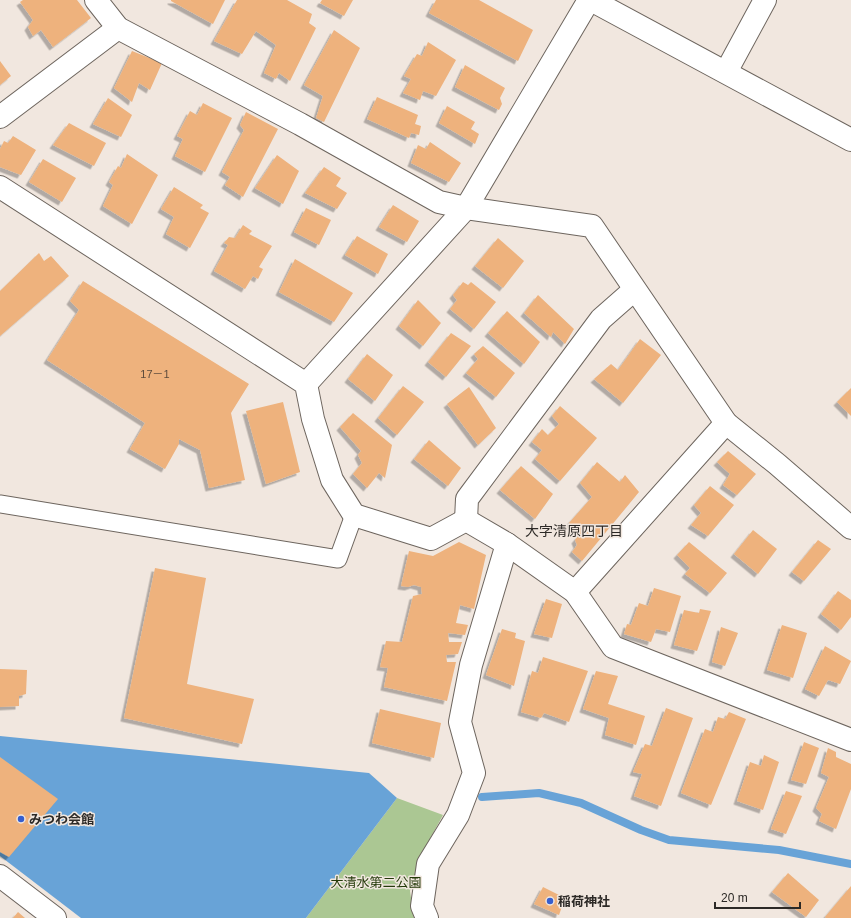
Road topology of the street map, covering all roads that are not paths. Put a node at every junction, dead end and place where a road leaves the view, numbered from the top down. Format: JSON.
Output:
{"nodes":[{"id":1,"x":96,"y":0,"type":"edge"},
{"id":2,"x":590,"y":0,"type":"edge"},
{"id":3,"x":765,"y":0,"type":"edge"},
{"id":4,"x":118,"y":28,"type":"junction"},
{"id":5,"x":726,"y":72,"type":"junction"},
{"id":6,"x":0,"y":117,"type":"edge"},
{"id":7,"x":851,"y":140,"type":"edge"},
{"id":8,"x":0,"y":187,"type":"edge"},
{"id":9,"x":466,"y":208,"type":"junction"},
{"id":10,"x":634,"y":290,"type":"junction"},
{"id":11,"x":306,"y":384,"type":"junction"},
{"id":12,"x":726,"y":423,"type":"junction"},
{"id":13,"x":0,"y":504,"type":"edge"},
{"id":14,"x":354,"y":515,"type":"junction"},
{"id":15,"x":466,"y":520,"type":"junction"},
{"id":16,"x":851,"y":528,"type":"edge"},
{"id":17,"x":507,"y":544,"type":"junction"},
{"id":18,"x":575,"y":592,"type":"junction"},
{"id":19,"x":851,"y":740,"type":"edge"},
{"id":20,"x":0,"y":876,"type":"edge"},
{"id":21,"x":55,"y":918,"type":"edge"},
{"id":22,"x":428,"y":918,"type":"edge"}],
"edges":[{"from":1,"to":4,"type":"street"},
{"from":2,"to":5,"type":"street"},
{"from":2,"to":9,"type":"street"},
{"from":3,"to":5,"type":"street"},
{"from":4,"to":6,"type":"street"},
{"from":4,"to":9,"type":"street"},
{"from":5,"to":7,"type":"street"},
{"from":8,"to":11,"type":"street"},
{"from":9,"to":10,"type":"street"},
{"from":9,"to":11,"type":"street"},
{"from":10,"to":12,"type":"street"},
{"from":10,"to":15,"type":"street"},
{"from":11,"to":14,"type":"street"},
{"from":12,"to":16,"type":"street"},
{"from":12,"to":18,"type":"street"},
{"from":13,"to":14,"type":"lane"},
{"from":14,"to":15,"type":"street"},
{"from":15,"to":17,"type":"street"},
{"from":17,"to":18,"type":"street"},
{"from":17,"to":22,"type":"street"},
{"from":18,"to":19,"type":"street"},
{"from":20,"to":21,"type":"street"}]}
